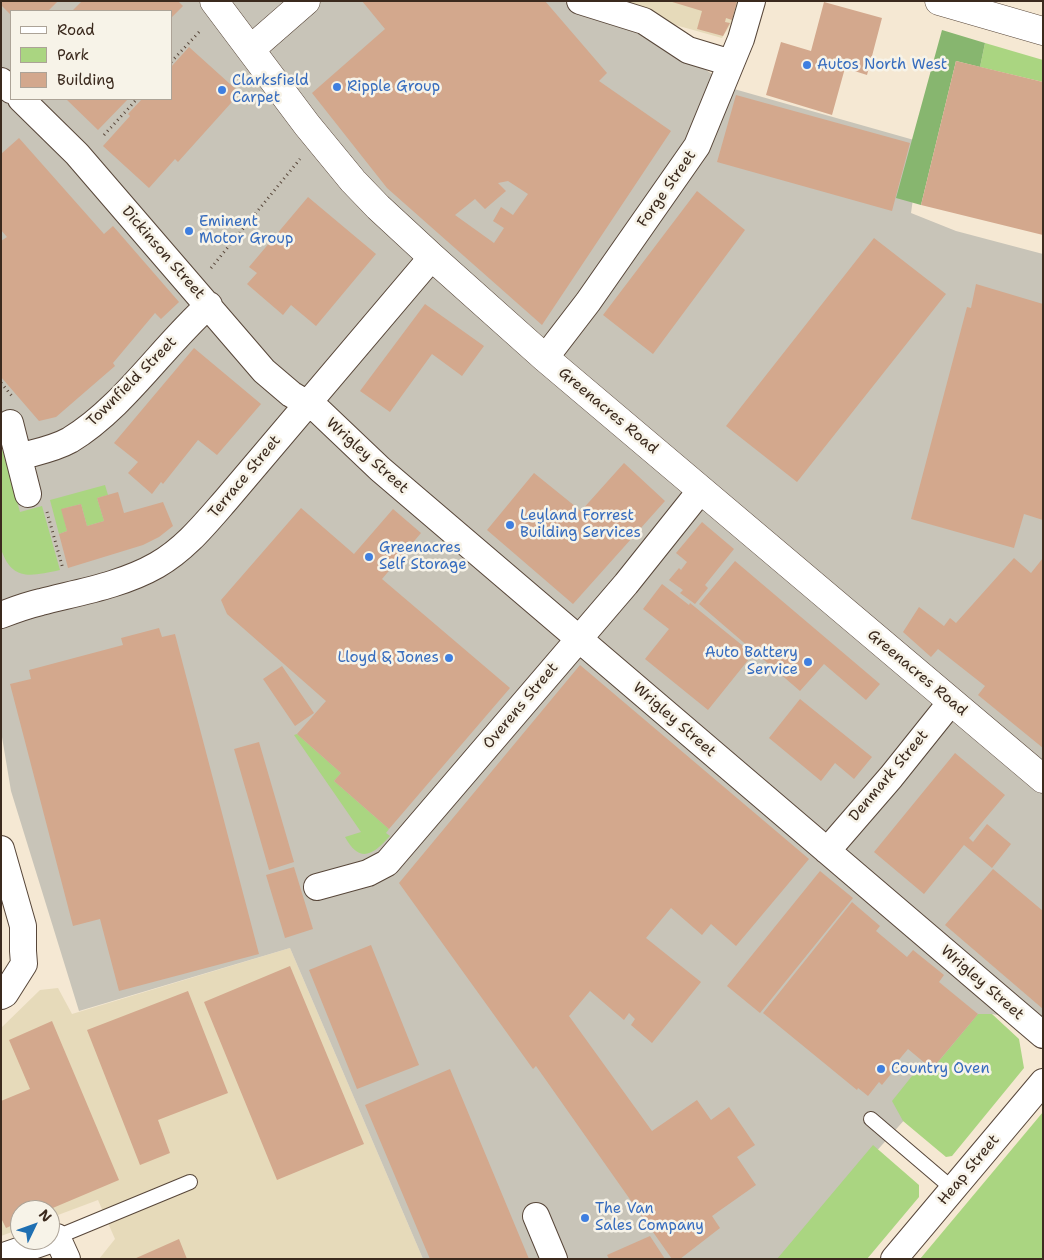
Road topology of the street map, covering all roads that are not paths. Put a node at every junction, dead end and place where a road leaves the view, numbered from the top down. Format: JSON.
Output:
{"nodes":[{"id":1,"x":214,"y":1,"type":"edge"},
{"id":2,"x":306,"y":1,"type":"edge"},
{"id":3,"x":580,"y":1,"type":"edge"},
{"id":4,"x":752,"y":1,"type":"edge"},
{"id":5,"x":939,"y":1,"type":"edge"},
{"id":6,"x":1043,"y":31,"type":"edge"},
{"id":7,"x":251,"y":49,"type":"junction"},
{"id":8,"x":731,"y":62,"type":"junction"},
{"id":9,"x":23,"y":100,"type":"edge"},
{"id":10,"x":432,"y":258,"type":"junction"},
{"id":11,"x":209,"y":305,"type":"junction"},
{"id":12,"x":545,"y":358,"type":"junction"},
{"id":13,"x":306,"y":404,"type":"junction"},
{"id":14,"x":10,"y":423,"type":"dead end"},
{"id":15,"x":19,"y":457,"type":"junction"},
{"id":16,"x":701,"y":490,"type":"junction"},
{"id":17,"x":37,"y":500,"type":"road end"},
{"id":18,"x":1,"y":615,"type":"edge"},
{"id":19,"x":579,"y":638,"type":"junction"},
{"id":20,"x":951,"y":702,"type":"junction"},
{"id":21,"x":1043,"y":779,"type":"edge"},
{"id":22,"x":1,"y":849,"type":"edge"},
{"id":23,"x":827,"y":851,"type":"junction"},
{"id":24,"x":317,"y":887,"type":"dead end"},
{"id":25,"x":1,"y":996,"type":"edge"},
{"id":26,"x":1043,"y":1035,"type":"edge"},
{"id":27,"x":1043,"y":1082,"type":"edge"},
{"id":28,"x":871,"y":1119,"type":"dead end"},
{"id":29,"x":190,"y":1182,"type":"dead end"},
{"id":30,"x":953,"y":1189,"type":"junction"},
{"id":31,"x":536,"y":1216,"type":"dead end"},
{"id":32,"x":60,"y":1242,"type":"edge"},
{"id":33,"x":31,"y":1250,"type":"edge"},
{"id":34,"x":1,"y":1257,"type":"edge"},
{"id":35,"x":554,"y":1259,"type":"edge"},
{"id":36,"x":894,"y":1259,"type":"edge"}],
"edges":[{"from":1,"to":7,"type":"street","name":"Greenacres Road"},
{"from":2,"to":7,"type":"street"},
{"from":3,"to":8,"type":"street"},
{"from":4,"to":8,"type":"street","name":"Forge Street"},
{"from":5,"to":6,"type":"street"},
{"from":7,"to":10,"type":"street","name":"Greenacres Road"},
{"from":8,"to":12,"type":"street","name":"Forge Street"},
{"from":9,"to":11,"type":"street","name":"Dickinson Street"},
{"from":10,"to":12,"type":"street","name":"Greenacres Road"},
{"from":10,"to":13,"type":"street","name":"Terrace Street"},
{"from":11,"to":13,"type":"street","name":"Dickinson Street"},
{"from":11,"to":15,"type":"street","name":"Townfield Street"},
{"from":12,"to":16,"type":"street","name":"Greenacres Road"},
{"from":13,"to":18,"type":"street","name":"Terrace Street"},
{"from":13,"to":19,"type":"street","name":"Wrigley Street"},
{"from":14,"to":15,"type":"street"},
{"from":15,"to":17,"type":"street"},
{"from":16,"to":19,"type":"street","name":"Overens Street"},
{"from":16,"to":20,"type":"street","name":"Greenacres Road"},
{"from":19,"to":23,"type":"street","name":"Wrigley Street"},
{"from":19,"to":24,"type":"street","name":"Overens Street"},
{"from":20,"to":21,"type":"street","name":"Greenacres Road"},
{"from":20,"to":23,"type":"street","name":"Denmark Street"},
{"from":22,"to":25,"type":"street"},
{"from":23,"to":26,"type":"street","name":"Wrigley Street"},
{"from":27,"to":30,"type":"street","name":"Heap Street"},
{"from":28,"to":30,"type":"lane"},
{"from":29,"to":32,"type":"lane"},
{"from":30,"to":36,"type":"street","name":"Heap Street"},
{"from":31,"to":35,"type":"street"},
{"from":33,"to":34,"type":"street"}]}
